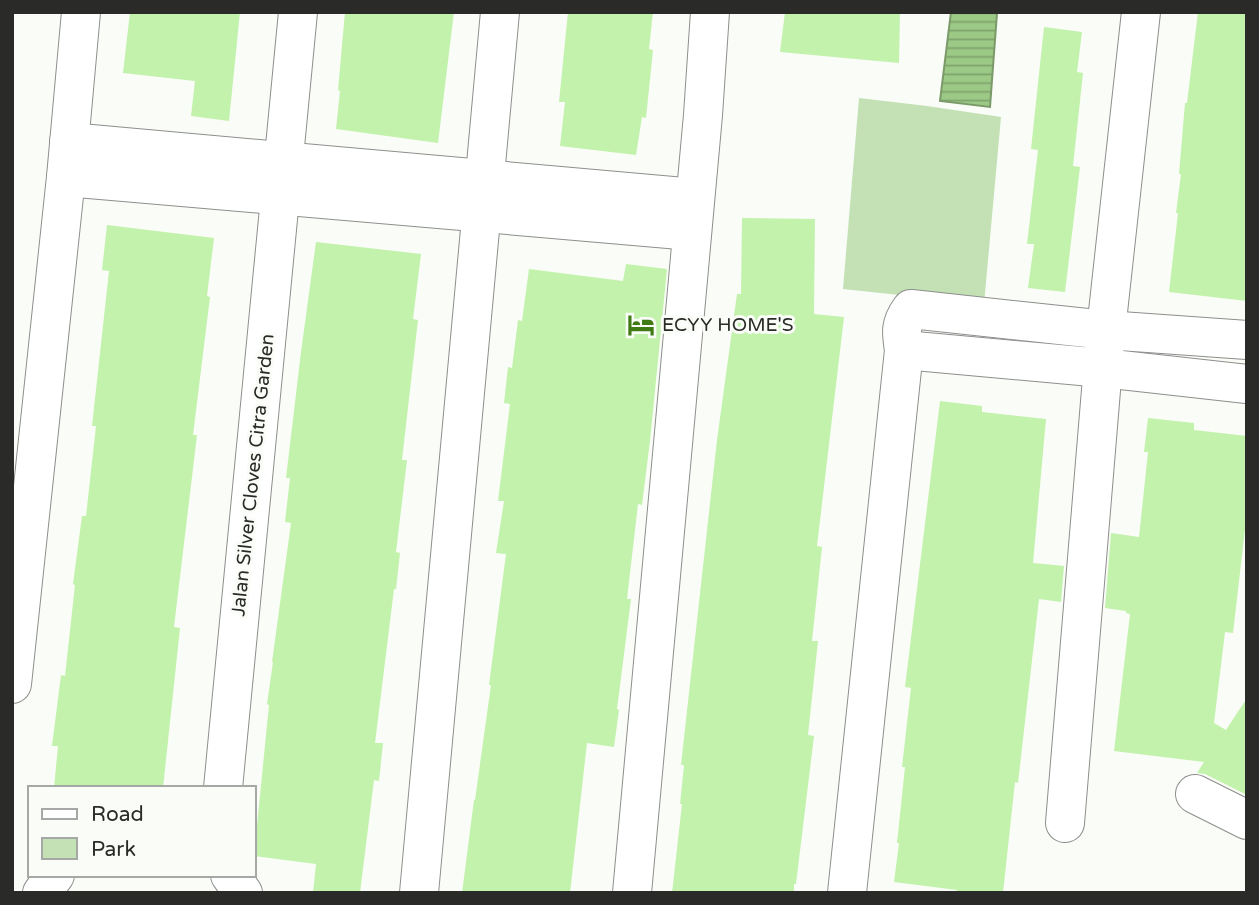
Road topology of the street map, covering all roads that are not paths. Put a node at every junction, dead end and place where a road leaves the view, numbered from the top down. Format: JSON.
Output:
{"nodes":[{"id":1,"x":81,"y":12,"type":"edge"},
{"id":2,"x":298,"y":12,"type":"edge"},
{"id":3,"x":500,"y":12,"type":"edge"},
{"id":4,"x":710,"y":12,"type":"edge"},
{"id":5,"x":1141,"y":12,"type":"edge"},
{"id":6,"x":67,"y":160,"type":"junction"},
{"id":7,"x":282,"y":179,"type":"junction"},
{"id":8,"x":483,"y":196,"type":"junction"},
{"id":9,"x":693,"y":214,"type":"junction"},
{"id":10,"x":1106,"y":330,"type":"junction"},
{"id":11,"x":1247,"y":340,"type":"edge"},
{"id":12,"x":904,"y":350,"type":"junction"},
{"id":13,"x":1103,"y":368,"type":"junction"},
{"id":14,"x":1247,"y":384,"type":"edge"},
{"id":15,"x":12,"y":684,"type":"edge"},
{"id":16,"x":223,"y":786,"type":"edge"},
{"id":17,"x":1195,"y":794,"type":"dead end"},
{"id":18,"x":1247,"y":820,"type":"edge"},
{"id":19,"x":1065,"y":823,"type":"dead end"},
{"id":20,"x":54,"y":877,"type":"edge"},
{"id":21,"x":231,"y":877,"type":"edge"},
{"id":22,"x":42,"y":893,"type":"edge"},
{"id":23,"x":243,"y":893,"type":"edge"},
{"id":24,"x":419,"y":893,"type":"edge"},
{"id":25,"x":632,"y":893,"type":"edge"},
{"id":26,"x":847,"y":893,"type":"edge"}],
"edges":[{"from":1,"to":6,"type":"street"},
{"from":2,"to":7,"type":"street","name":"Jalan Silver Cloves Citra Garden"},
{"from":3,"to":8,"type":"street"},
{"from":4,"to":9,"type":"street"},
{"from":5,"to":10,"type":"street"},
{"from":6,"to":7,"type":"street"},
{"from":6,"to":15,"type":"street"},
{"from":7,"to":8,"type":"street"},
{"from":7,"to":16,"type":"street","name":"Jalan Silver Cloves Citra Garden"},
{"from":8,"to":9,"type":"street"},
{"from":8,"to":24,"type":"street"},
{"from":9,"to":25,"type":"street"},
{"from":10,"to":11,"type":"street"},
{"from":10,"to":12,"type":"street"},
{"from":10,"to":13,"type":"street"},
{"from":12,"to":13,"type":"street"},
{"from":12,"to":26,"type":"street"},
{"from":13,"to":14,"type":"street"},
{"from":13,"to":19,"type":"street"},
{"from":17,"to":18,"type":"street"},
{"from":20,"to":22,"type":"street"},
{"from":21,"to":23,"type":"street"}]}
